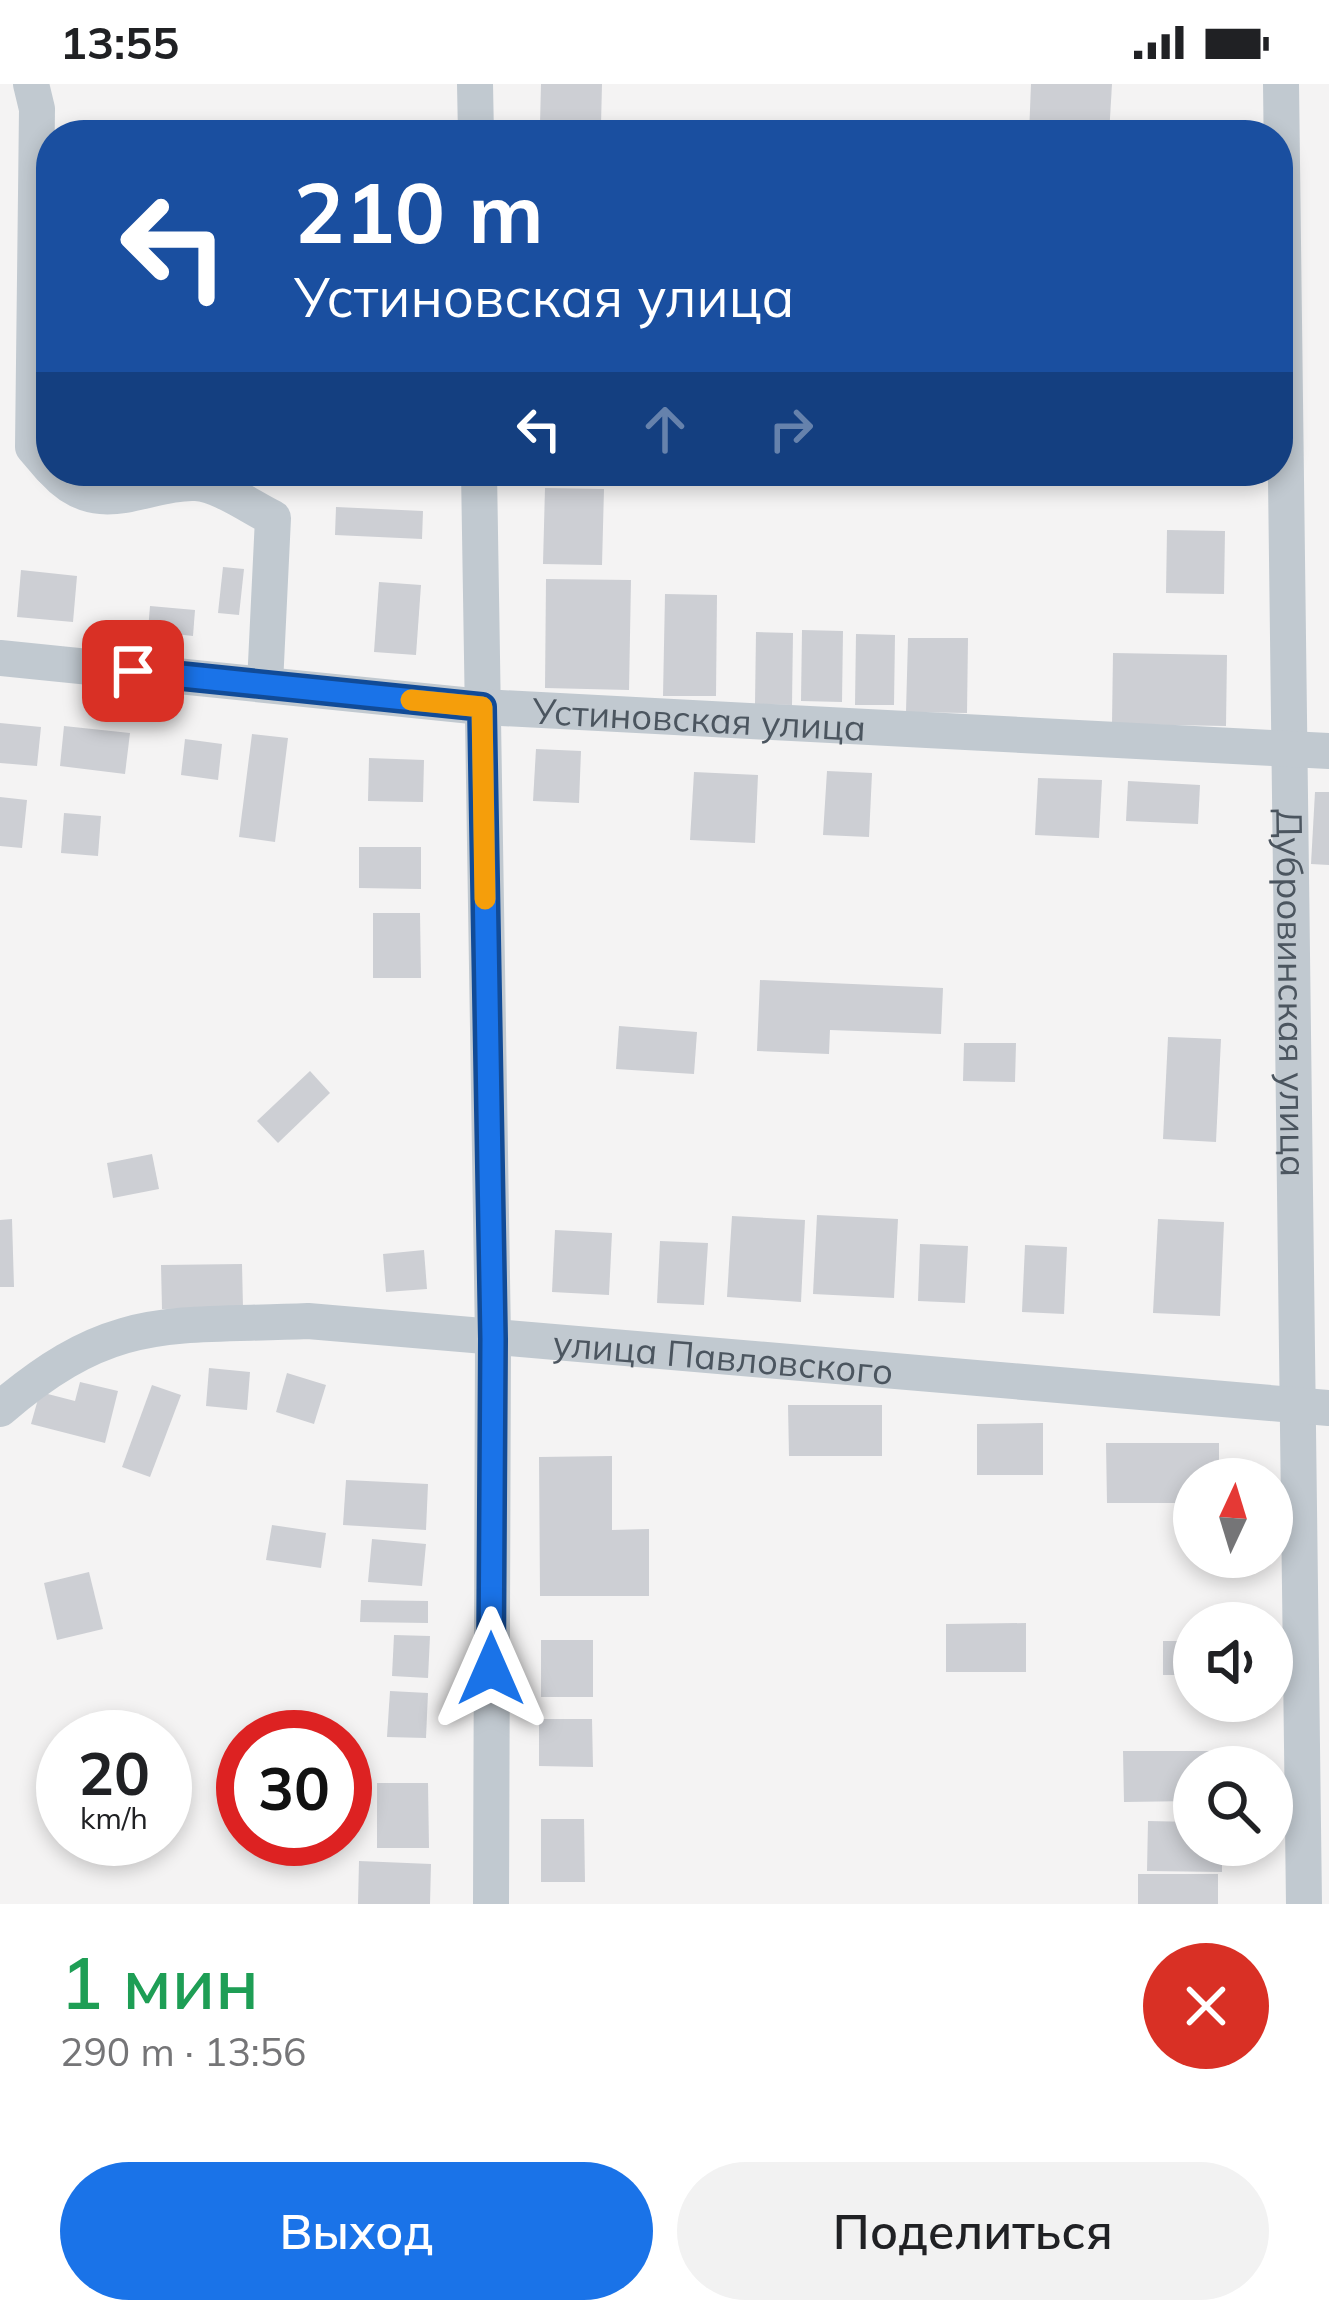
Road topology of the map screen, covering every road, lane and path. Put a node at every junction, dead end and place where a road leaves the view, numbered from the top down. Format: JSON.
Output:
{"nodes":[{"id":1,"x":31,"y":84,"type":"edge"},
{"id":2,"x":476,"y":84,"type":"edge"},
{"id":3,"x":1281,"y":84,"type":"edge"},
{"id":4,"x":37,"y":120,"type":"edge"},
{"id":5,"x":476,"y":120,"type":"edge"},
{"id":6,"x":1281,"y":120,"type":"edge"},
{"id":7,"x":36,"y":194,"type":"edge"},
{"id":8,"x":36,"y":450,"type":"edge"},
{"id":9,"x":67,"y":486,"type":"edge"},
{"id":10,"x":181,"y":486,"type":"edge"},
{"id":11,"x":205,"y":486,"type":"edge"},
{"id":12,"x":479,"y":486,"type":"edge"},
{"id":13,"x":1285,"y":486,"type":"edge"},
{"id":14,"x":0,"y":658,"type":"edge"},
{"id":15,"x":266,"y":685,"type":"junction"},
{"id":16,"x":482,"y":707,"type":"junction"},
{"id":17,"x":1287,"y":749,"type":"junction"},
{"id":18,"x":1329,"y":752,"type":"edge"},
{"id":19,"x":493,"y":1339,"type":"junction"},
{"id":20,"x":1314,"y":1407,"type":"edge"},
{"id":21,"x":0,"y":1409,"type":"edge"},
{"id":22,"x":490,"y":1904,"type":"edge"},
{"id":23,"x":1304,"y":1904,"type":"edge"}],
"edges":[{"from":1,"to":4,"type":"street"},
{"from":2,"to":5,"type":"street"},
{"from":3,"to":6,"type":"street","name":"Дубровинская улица"},
{"from":7,"to":8,"type":"street"},
{"from":9,"to":10,"type":"street"},
{"from":11,"to":15,"type":"street"},
{"from":12,"to":16,"type":"street"},
{"from":13,"to":17,"type":"street","name":"Дубровинская улица"},
{"from":14,"to":15,"type":"street","name":"Устиновская улица"},
{"from":15,"to":16,"type":"street","name":"Устиновская улица"},
{"from":16,"to":17,"type":"street","name":"Устиновская улица"},
{"from":16,"to":19,"type":"street"},
{"from":17,"to":18,"type":"street","name":"Устиновская улица"},
{"from":17,"to":20,"type":"street","name":"Дубровинская улица"},
{"from":19,"to":20,"type":"street","name":"улица Павловского"},
{"from":19,"to":21,"type":"street","name":"улица Павловского"},
{"from":19,"to":22,"type":"street"},
{"from":20,"to":23,"type":"street","name":"Дубровинская улица"}]}
